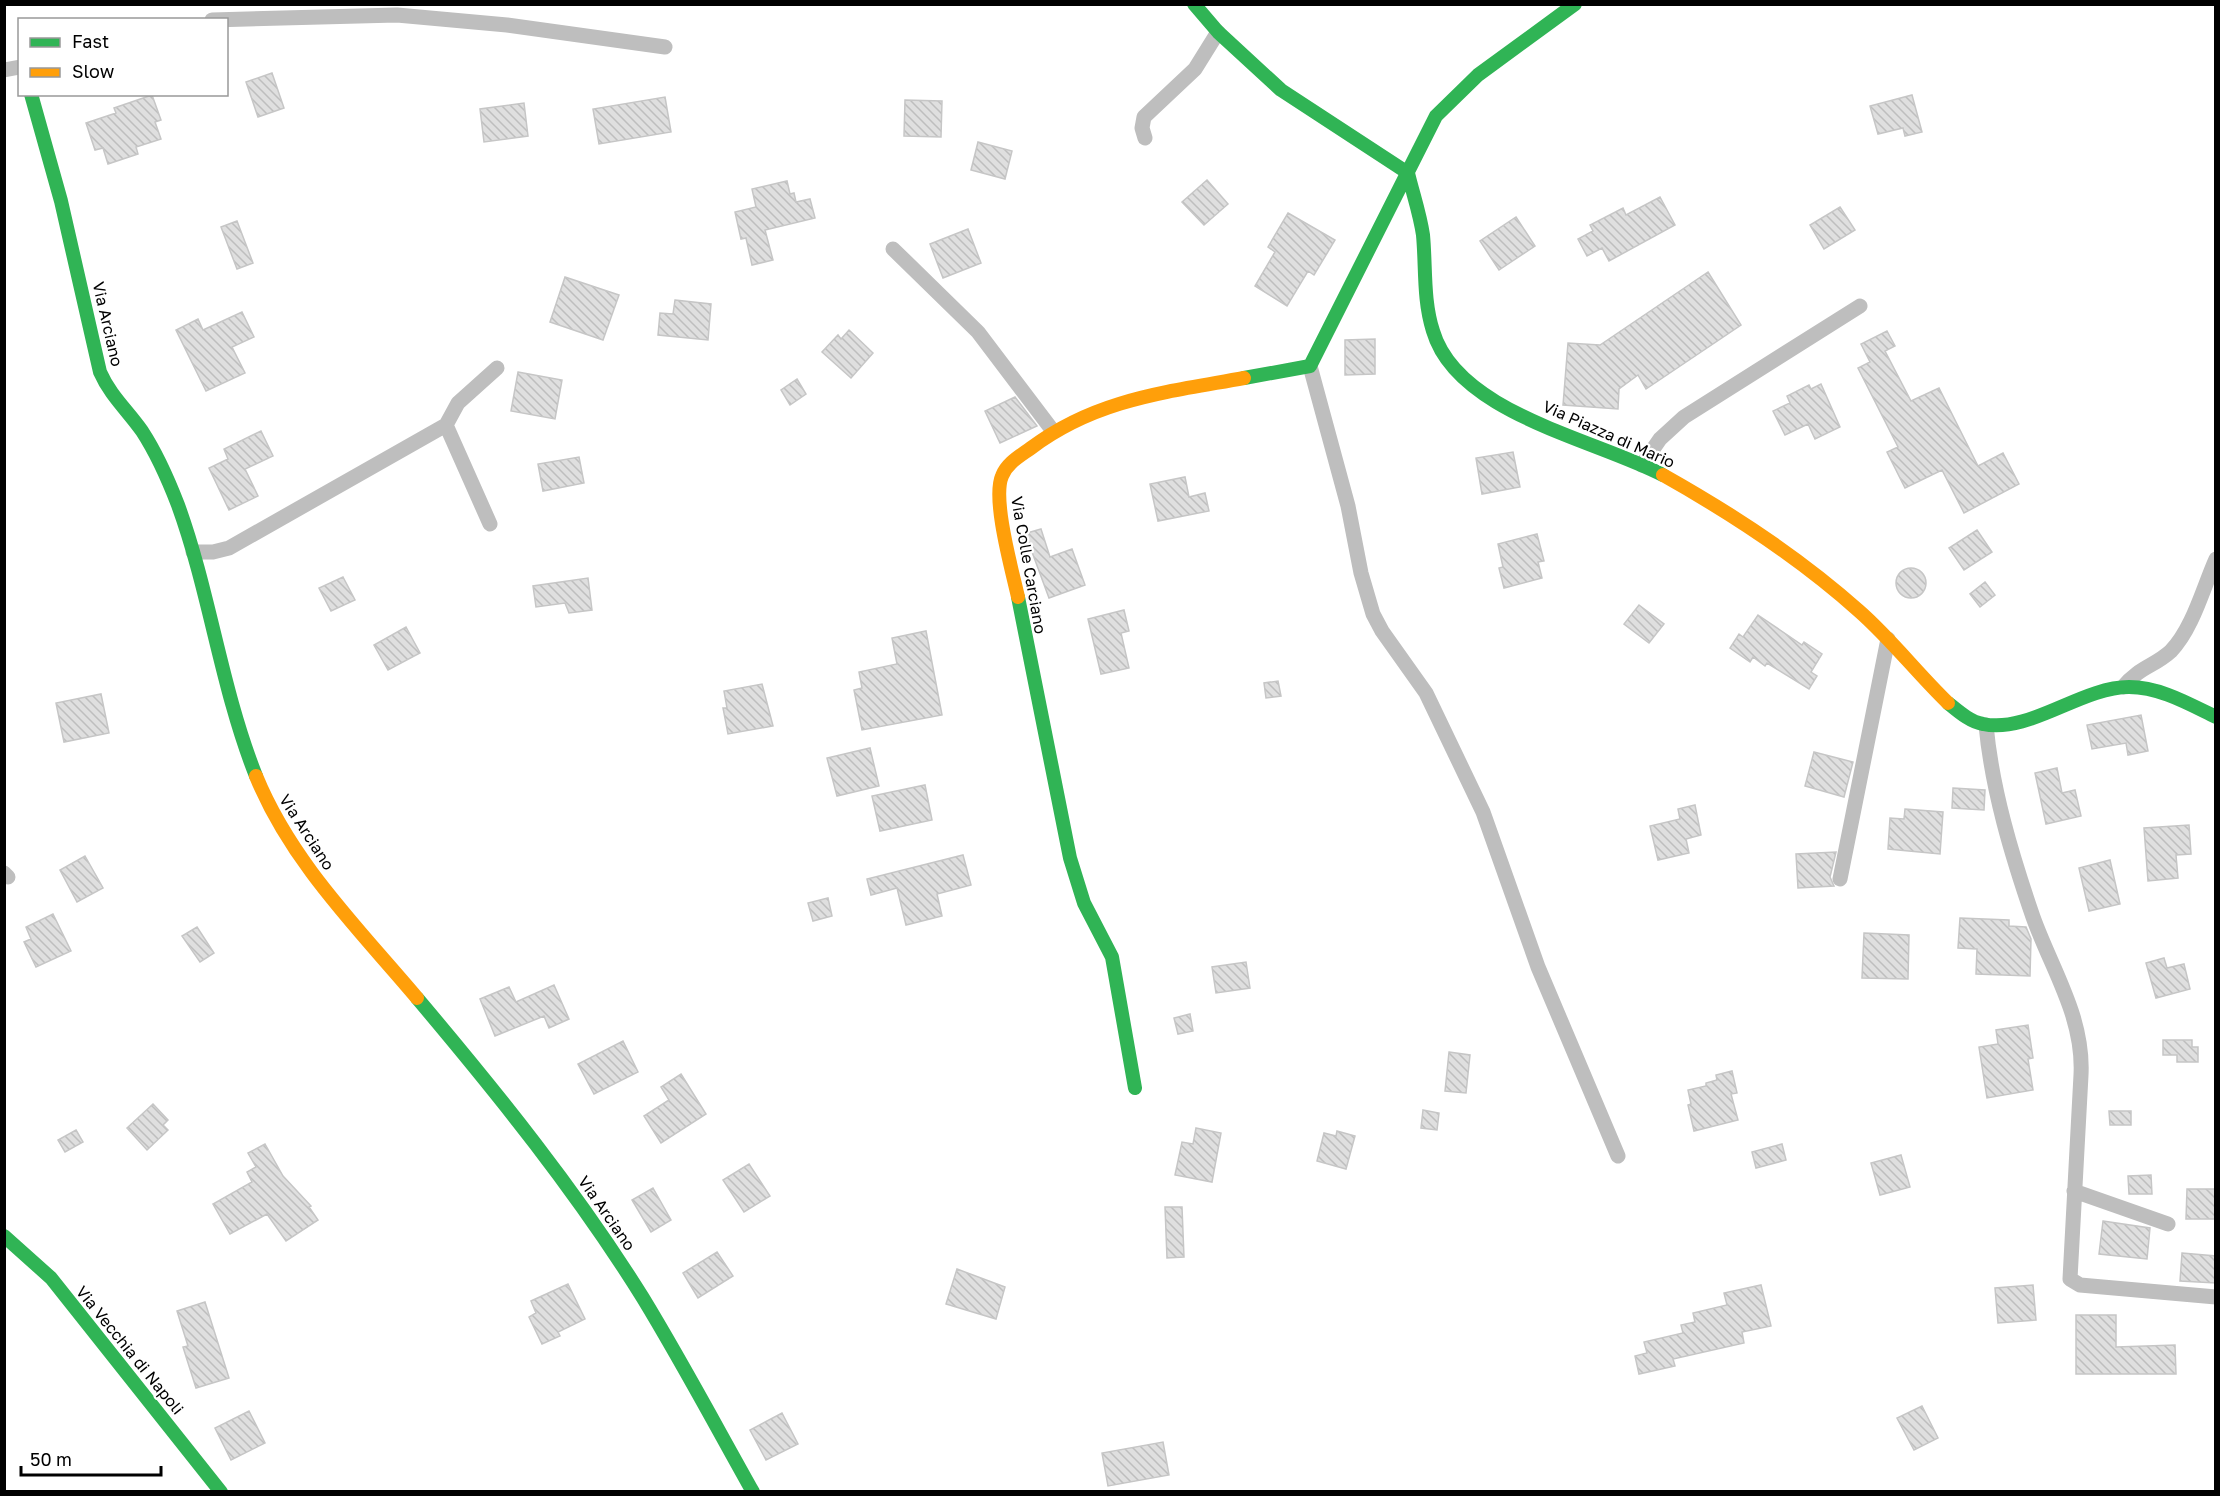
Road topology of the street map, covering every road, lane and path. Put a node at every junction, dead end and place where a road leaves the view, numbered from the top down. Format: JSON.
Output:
{"nodes":[{"id":1,"x":1194,"y":4,"type":"edge"},
{"id":2,"x":1575,"y":4,"type":"edge"},
{"id":3,"x":228,"y":20,"type":"edge"},
{"id":4,"x":1218,"y":32,"type":"junction"},
{"id":5,"x":665,"y":47,"type":"dead end"},
{"id":6,"x":32,"y":96,"type":"edge"},
{"id":7,"x":1145,"y":138,"type":"dead end"},
{"id":8,"x":1408,"y":173,"type":"junction"},
{"id":9,"x":893,"y":249,"type":"dead end"},
{"id":10,"x":1860,"y":306,"type":"dead end"},
{"id":11,"x":1310,"y":366,"type":"junction"},
{"id":12,"x":497,"y":368,"type":"dead end"},
{"id":13,"x":446,"y":425,"type":"junction"},
{"id":14,"x":1053,"y":431,"type":"junction"},
{"id":15,"x":1642,"y":465,"type":"junction"},
{"id":16,"x":490,"y":524,"type":"dead end"},
{"id":17,"x":193,"y":552,"type":"junction"},
{"id":18,"x":2216,"y":559,"type":"edge"},
{"id":19,"x":1888,"y":639,"type":"junction"},
{"id":20,"x":2123,"y":687,"type":"junction"},
{"id":21,"x":2216,"y":717,"type":"edge"},
{"id":22,"x":1986,"y":725,"type":"junction"},
{"id":23,"x":1840,"y":879,"type":"dead end"},
{"id":24,"x":1135,"y":1088,"type":"dead end"},
{"id":25,"x":1618,"y":1156,"type":"dead end"},
{"id":26,"x":2074,"y":1191,"type":"junction"},
{"id":27,"x":2168,"y":1224,"type":"dead end"},
{"id":28,"x":4,"y":1236,"type":"edge"},
{"id":29,"x":2216,"y":1297,"type":"edge"},
{"id":30,"x":221,"y":1491,"type":"edge"},
{"id":31,"x":753,"y":1491,"type":"edge"}],
"edges":[{"from":1,"to":4,"type":"street"},
{"from":2,"to":8,"type":"street"},
{"from":3,"to":5,"type":"street"},
{"from":4,"to":7,"type":"street"},
{"from":4,"to":8,"type":"street"},
{"from":6,"to":17,"type":"street","name":"Via Arciano"},
{"from":8,"to":11,"type":"street"},
{"from":8,"to":15,"type":"street","name":"Via Piazza di Mario"},
{"from":9,"to":14,"type":"street"},
{"from":10,"to":15,"type":"street"},
{"from":11,"to":14,"type":"street","name":"Via Colle Carciano"},
{"from":11,"to":25,"type":"street"},
{"from":12,"to":13,"type":"street"},
{"from":13,"to":16,"type":"street"},
{"from":13,"to":17,"type":"street"},
{"from":14,"to":24,"type":"street","name":"Via Colle Carciano"},
{"from":15,"to":19,"type":"street","name":"Via Piazza di Mario"},
{"from":17,"to":31,"type":"street","name":"Via Arciano"},
{"from":18,"to":20,"type":"street"},
{"from":19,"to":22,"type":"street","name":"Via Piazza di Mario"},
{"from":19,"to":23,"type":"street"},
{"from":20,"to":21,"type":"street"},
{"from":20,"to":22,"type":"street"},
{"from":22,"to":26,"type":"street"},
{"from":26,"to":27,"type":"street"},
{"from":26,"to":29,"type":"street"},
{"from":28,"to":30,"type":"street","name":"Via Vecchia di Napoli"}]}
